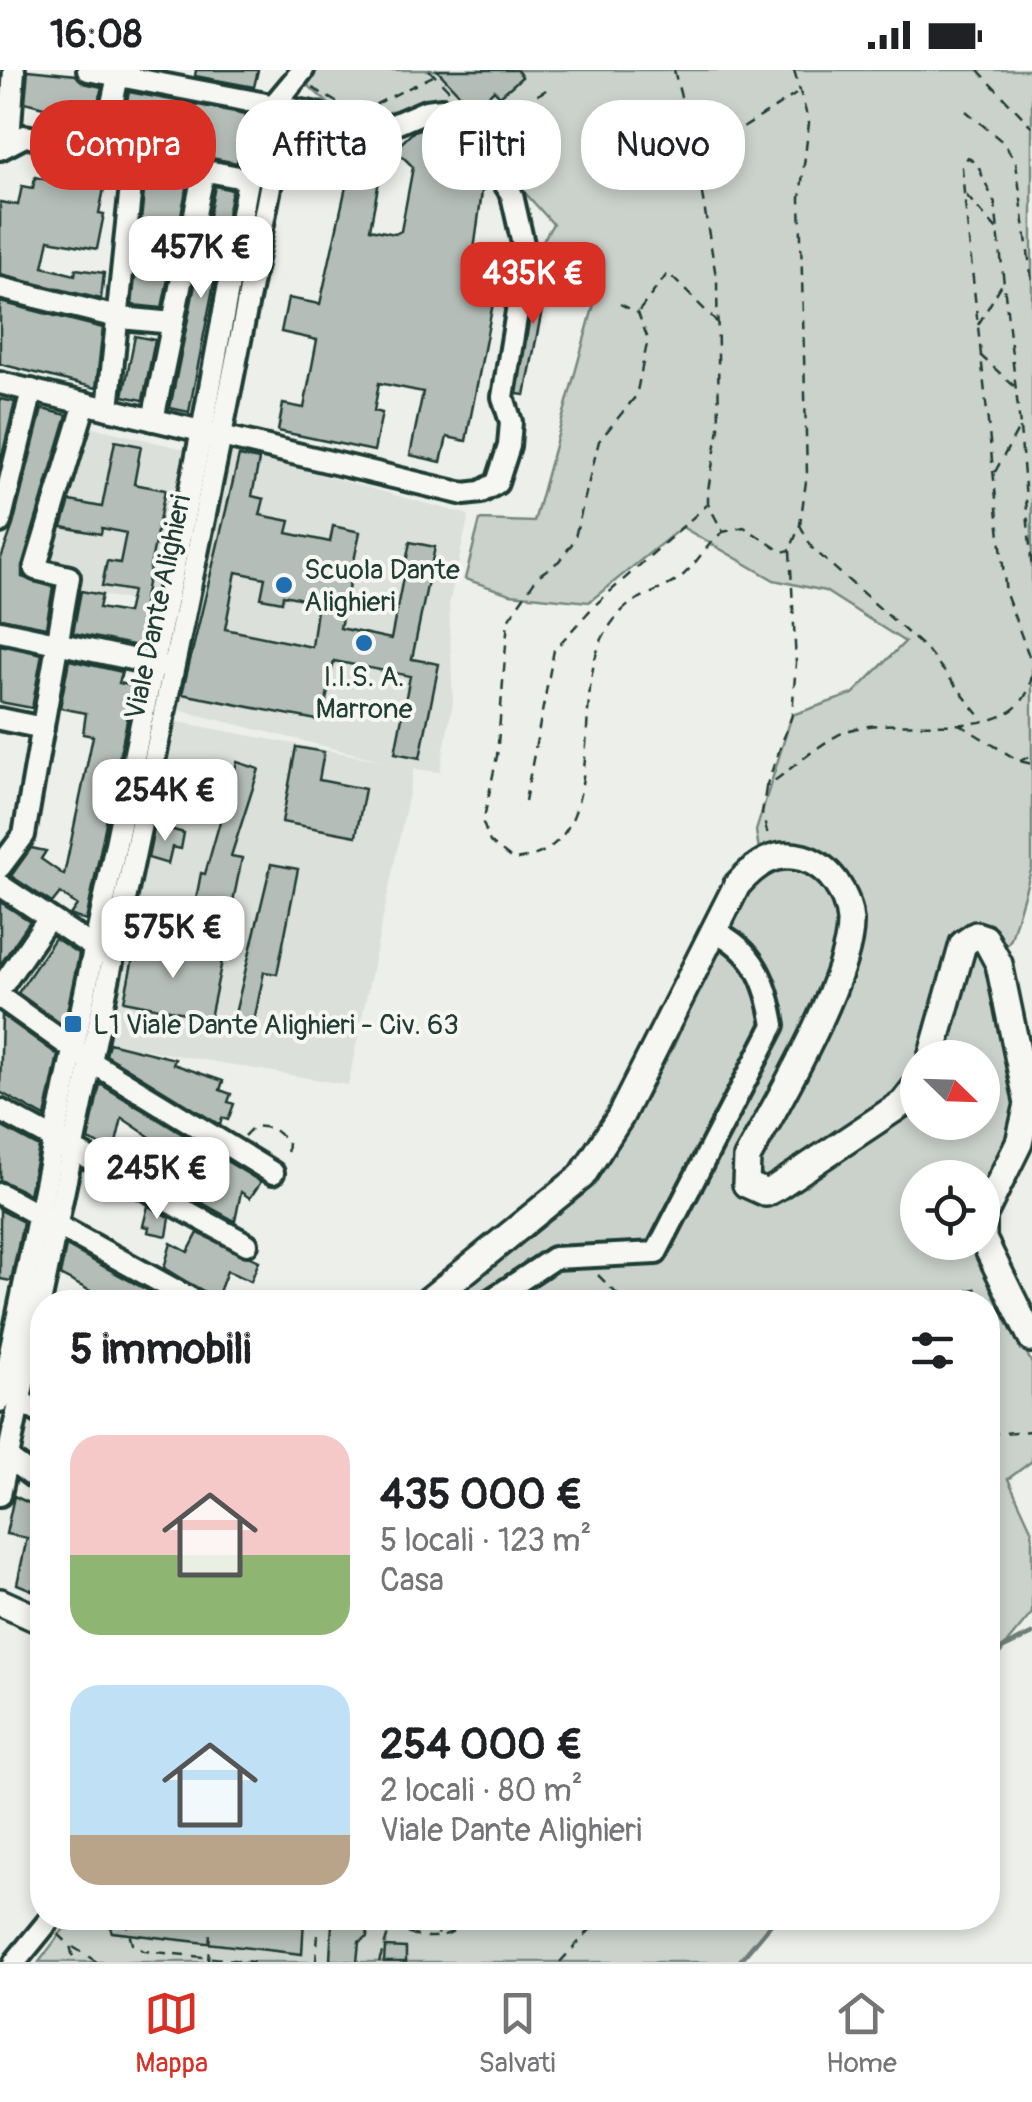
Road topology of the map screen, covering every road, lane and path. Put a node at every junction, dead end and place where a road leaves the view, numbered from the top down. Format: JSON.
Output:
{"nodes":[{"id":1,"x":14,"y":70,"type":"edge"},
{"id":2,"x":88,"y":70,"type":"edge"},
{"id":3,"x":430,"y":70,"type":"edge"},
{"id":4,"x":674,"y":70,"type":"edge"},
{"id":5,"x":794,"y":70,"type":"edge"},
{"id":6,"x":978,"y":70,"type":"edge"},
{"id":7,"x":297,"y":72,"type":"edge"},
{"id":8,"x":434,"y":75,"type":"junction"},
{"id":9,"x":118,"y":76,"type":"junction"},
{"id":10,"x":553,"y":86,"type":"dead end"},
{"id":11,"x":798,"y":93,"type":"junction"},
{"id":12,"x":113,"y":100,"type":"edge"},
{"id":13,"x":238,"y":100,"type":"edge"},
{"id":14,"x":278,"y":100,"type":"edge"},
{"id":15,"x":681,"y":100,"type":"edge"},
{"id":16,"x":5,"y":102,"type":"edge"},
{"id":17,"x":966,"y":111,"type":"dead end"},
{"id":18,"x":402,"y":124,"type":"edge"},
{"id":19,"x":745,"y":127,"type":"edge"},
{"id":20,"x":1032,"y":127,"type":"edge"},
{"id":21,"x":30,"y":137,"type":"edge"},
{"id":22,"x":4,"y":144,"type":"edge"},
{"id":23,"x":131,"y":190,"type":"edge"},
{"id":24,"x":200,"y":190,"type":"edge"},
{"id":25,"x":247,"y":190,"type":"edge"},
{"id":26,"x":260,"y":190,"type":"edge"},
{"id":27,"x":701,"y":190,"type":"edge"},
{"id":28,"x":964,"y":193,"type":"junction"},
{"id":29,"x":998,"y":230,"type":"junction"},
{"id":30,"x":1004,"y":281,"type":"junction"},
{"id":31,"x":1032,"y":282,"type":"edge"},
{"id":32,"x":0,"y":288,"type":"edge"},
{"id":33,"x":620,"y":304,"type":"dead end"},
{"id":34,"x":638,"y":313,"type":"junction"},
{"id":35,"x":120,"y":318,"type":"junction"},
{"id":36,"x":173,"y":322,"type":"junction"},
{"id":37,"x":717,"y":322,"type":"junction"},
{"id":38,"x":977,"y":326,"type":"junction"},
{"id":39,"x":980,"y":355,"type":"junction"},
{"id":40,"x":0,"y":383,"type":"edge"},
{"id":41,"x":1016,"y":388,"type":"junction"},
{"id":42,"x":32,"y":390,"type":"junction"},
{"id":43,"x":84,"y":403,"type":"junction"},
{"id":44,"x":108,"y":408,"type":"junction"},
{"id":45,"x":153,"y":420,"type":"junction"},
{"id":46,"x":1020,"y":426,"type":"junction"},
{"id":47,"x":202,"y":431,"type":"junction"},
{"id":48,"x":223,"y":437,"type":"junction"},
{"id":49,"x":8,"y":456,"type":"edge"},
{"id":50,"x":995,"y":472,"type":"junction"},
{"id":51,"x":3,"y":494,"type":"edge"},
{"id":52,"x":708,"y":504,"type":"junction"},
{"id":53,"x":0,"y":522,"type":"edge"},
{"id":54,"x":800,"y":525,"type":"junction"},
{"id":55,"x":723,"y":532,"type":"junction"},
{"id":56,"x":790,"y":550,"type":"junction"},
{"id":57,"x":1032,"y":571,"type":"edge"},
{"id":58,"x":0,"y":630,"type":"edge"},
{"id":59,"x":58,"y":644,"type":"junction"},
{"id":60,"x":1032,"y":661,"type":"edge"},
{"id":61,"x":161,"y":666,"type":"junction"},
{"id":62,"x":1032,"y":674,"type":"edge"},
{"id":63,"x":0,"y":718,"type":"edge"},
{"id":64,"x":985,"y":722,"type":"junction"},
{"id":65,"x":958,"y":723,"type":"junction"},
{"id":66,"x":43,"y":728,"type":"junction"},
{"id":67,"x":1032,"y":755,"type":"edge"},
{"id":68,"x":1019,"y":761,"type":"junction"},
{"id":69,"x":1032,"y":764,"type":"edge"},
{"id":70,"x":766,"y":787,"type":"junction"},
{"id":71,"x":525,"y":800,"type":"dead end"},
{"id":72,"x":774,"y":858,"type":"junction"},
{"id":73,"x":0,"y":867,"type":"edge"},
{"id":74,"x":0,"y":884,"type":"edge"},
{"id":75,"x":48,"y":920,"type":"junction"},
{"id":76,"x":714,"y":931,"type":"junction"},
{"id":77,"x":103,"y":954,"type":"junction"},
{"id":78,"x":0,"y":993,"type":"edge"},
{"id":79,"x":937,"y":1040,"type":"edge"},
{"id":80,"x":82,"y":1056,"type":"junction"},
{"id":81,"x":900,"y":1106,"type":"edge"},
{"id":82,"x":0,"y":1110,"type":"edge"},
{"id":83,"x":64,"y":1144,"type":"junction"},
{"id":84,"x":235,"y":1150,"type":"junction"},
{"id":85,"x":273,"y":1173,"type":"joint"},
{"id":86,"x":0,"y":1194,"type":"edge"},
{"id":87,"x":47,"y":1220,"type":"junction"},
{"id":88,"x":247,"y":1244,"type":"dead end"},
{"id":89,"x":582,"y":1257,"type":"junction"},
{"id":90,"x":991,"y":1286,"type":"dead end"},
{"id":91,"x":36,"y":1290,"type":"edge"},
{"id":92,"x":176,"y":1290,"type":"edge"},
{"id":93,"x":442,"y":1290,"type":"edge"},
{"id":94,"x":506,"y":1290,"type":"edge"},
{"id":95,"x":614,"y":1290,"type":"edge"},
{"id":96,"x":972,"y":1290,"type":"edge"},
{"id":97,"x":0,"y":1292,"type":"edge"},
{"id":98,"x":30,"y":1308,"type":"edge"},
{"id":99,"x":30,"y":1319,"type":"edge"},
{"id":100,"x":1032,"y":1339,"type":"edge"},
{"id":101,"x":5,"y":1395,"type":"edge"},
{"id":102,"x":30,"y":1408,"type":"edge"},
{"id":103,"x":1032,"y":1431,"type":"edge"},
{"id":104,"x":1000,"y":1433,"type":"edge"},
{"id":105,"x":8,"y":1458,"type":"junction"},
{"id":106,"x":30,"y":1474,"type":"edge"},
{"id":107,"x":0,"y":1495,"type":"edge"},
{"id":108,"x":0,"y":1602,"type":"edge"},
{"id":109,"x":30,"y":1616,"type":"edge"},
{"id":110,"x":43,"y":1930,"type":"edge"},
{"id":111,"x":57,"y":1930,"type":"edge"},
{"id":112,"x":128,"y":1930,"type":"edge"},
{"id":113,"x":210,"y":1930,"type":"edge"},
{"id":114,"x":318,"y":1930,"type":"edge"},
{"id":115,"x":392,"y":1930,"type":"edge"},
{"id":116,"x":395,"y":1930,"type":"edge"},
{"id":117,"x":438,"y":1930,"type":"edge"},
{"id":118,"x":454,"y":1930,"type":"edge"},
{"id":119,"x":590,"y":1930,"type":"edge"},
{"id":120,"x":438,"y":1935,"type":"junction"},
{"id":121,"x":70,"y":1945,"type":"junction"},
{"id":122,"x":208,"y":1960,"type":"edge"},
{"id":123,"x":15,"y":1962,"type":"edge"},
{"id":124,"x":74,"y":1962,"type":"edge"},
{"id":125,"x":97,"y":1962,"type":"edge"},
{"id":126,"x":254,"y":1962,"type":"edge"},
{"id":127,"x":316,"y":1962,"type":"edge"},
{"id":128,"x":379,"y":1962,"type":"edge"},
{"id":129,"x":560,"y":1962,"type":"edge"}],
"edges":[{"from":1,"to":16,"type":"street"},
{"from":2,"to":9,"type":"street"},
{"from":3,"to":8,"type":"path"},
{"from":4,"to":15,"type":"path"},
{"from":5,"to":11,"type":"path"},
{"from":6,"to":20,"type":"path"},
{"from":7,"to":8,"type":"path"},
{"from":7,"to":14,"type":"street"},
{"from":8,"to":10,"type":"path"},
{"from":9,"to":12,"type":"street"},
{"from":9,"to":13,"type":"street"},
{"from":11,"to":19,"type":"path"},
{"from":11,"to":54,"type":"path"},
{"from":16,"to":22,"type":"street"},
{"from":17,"to":31,"type":"path"},
{"from":18,"to":48,"type":"street"},
{"from":21,"to":22,"type":"street"},
{"from":23,"to":35,"type":"street"},
{"from":24,"to":36,"type":"street"},
{"from":25,"to":47,"type":"street","name":"Viale Dante Alighieri"},
{"from":26,"to":48,"type":"street","name":"Viale Dante Alighieri"},
{"from":27,"to":37,"type":"path"},
{"from":28,"to":29,"type":"path"},
{"from":28,"to":29,"type":"path"},
{"from":28,"to":38,"type":"path"},
{"from":29,"to":30,"type":"path"},
{"from":30,"to":38,"type":"path"},
{"from":30,"to":41,"type":"path"},
{"from":32,"to":35,"type":"street"},
{"from":33,"to":34,"type":"path"},
{"from":34,"to":37,"type":"path"},
{"from":34,"to":55,"type":"path"},
{"from":35,"to":36,"type":"street"},
{"from":35,"to":44,"type":"street"},
{"from":36,"to":45,"type":"street"},
{"from":37,"to":52,"type":"path"},
{"from":38,"to":39,"type":"path"},
{"from":39,"to":41,"type":"path"},
{"from":39,"to":50,"type":"path"},
{"from":40,"to":42,"type":"street"},
{"from":41,"to":46,"type":"path"},
{"from":42,"to":43,"type":"street"},
{"from":42,"to":49,"type":"street"},
{"from":43,"to":44,"type":"street"},
{"from":43,"to":59,"type":"street"},
{"from":44,"to":45,"type":"street"},
{"from":45,"to":47,"type":"street"},
{"from":46,"to":50,"type":"path"},
{"from":46,"to":57,"type":"path"},
{"from":47,"to":48,"type":"street"},
{"from":47,"to":61,"type":"street","name":"Viale Dante Alighieri"},
{"from":48,"to":61,"type":"street","name":"Viale Dante Alighieri"},
{"from":49,"to":51,"type":"street"},
{"from":50,"to":60,"type":"path"},
{"from":51,"to":53,"type":"street"},
{"from":52,"to":55,"type":"path"},
{"from":52,"to":71,"type":"path"},
{"from":54,"to":56,"type":"path"},
{"from":54,"to":64,"type":"path"},
{"from":55,"to":56,"type":"path"},
{"from":56,"to":70,"type":"path"},
{"from":58,"to":59,"type":"street"},
{"from":59,"to":61,"type":"street"},
{"from":59,"to":66,"type":"street"},
{"from":61,"to":77,"type":"street","name":"Viale Dante Alighieri"},
{"from":62,"to":64,"type":"path"},
{"from":63,"to":66,"type":"street"},
{"from":64,"to":65,"type":"path"},
{"from":65,"to":68,"type":"path"},
{"from":65,"to":70,"type":"path"},
{"from":66,"to":73,"type":"street"},
{"from":67,"to":68,"type":"path"},
{"from":68,"to":69,"type":"path"},
{"from":70,"to":72,"type":"path"},
{"from":72,"to":76,"type":"main road"},
{"from":72,"to":81,"type":"main road"},
{"from":74,"to":75,"type":"street"},
{"from":75,"to":77,"type":"street"},
{"from":75,"to":78,"type":"street"},
{"from":76,"to":89,"type":"street"},
{"from":76,"to":93,"type":"main road"},
{"from":77,"to":80,"type":"street","name":"Viale Dante Alighieri"},
{"from":78,"to":80,"type":"street"},
{"from":79,"to":100,"type":"main road"},
{"from":80,"to":83,"type":"street","name":"Viale Dante Alighieri"},
{"from":80,"to":84,"type":"street"},
{"from":82,"to":83,"type":"street"},
{"from":83,"to":87,"type":"street","name":"Viale Dante Alighieri"},
{"from":83,"to":88,"type":"street"},
{"from":84,"to":85,"type":"street"},
{"from":84,"to":85,"type":"path"},
{"from":86,"to":87,"type":"street"},
{"from":87,"to":91,"type":"street","name":"Viale Dante Alighieri"},
{"from":87,"to":92,"type":"street"},
{"from":89,"to":94,"type":"street"},
{"from":89,"to":95,"type":"path"},
{"from":90,"to":96,"type":"path"},
{"from":97,"to":98,"type":"street"},
{"from":99,"to":101,"type":"street","name":"Viale Dante Alighieri"},
{"from":101,"to":102,"type":"street"},
{"from":101,"to":105,"type":"street","name":"Viale Dante Alighieri"},
{"from":103,"to":104,"type":"path"},
{"from":105,"to":106,"type":"street"},
{"from":105,"to":107,"type":"street","name":"Viale Dante Alighieri"},
{"from":108,"to":109,"type":"main road"},
{"from":110,"to":123,"type":"street"},
{"from":111,"to":121,"type":"path"},
{"from":112,"to":122,"type":"path"},
{"from":113,"to":122,"type":"path"},
{"from":114,"to":127,"type":"path"},
{"from":115,"to":128,"type":"path"},
{"from":116,"to":120,"type":"path"},
{"from":117,"to":120,"type":"path"},
{"from":118,"to":120,"type":"path"},
{"from":119,"to":129,"type":"path"},
{"from":121,"to":124,"type":"path"},
{"from":121,"to":125,"type":"path"},
{"from":122,"to":126,"type":"path"}]}
